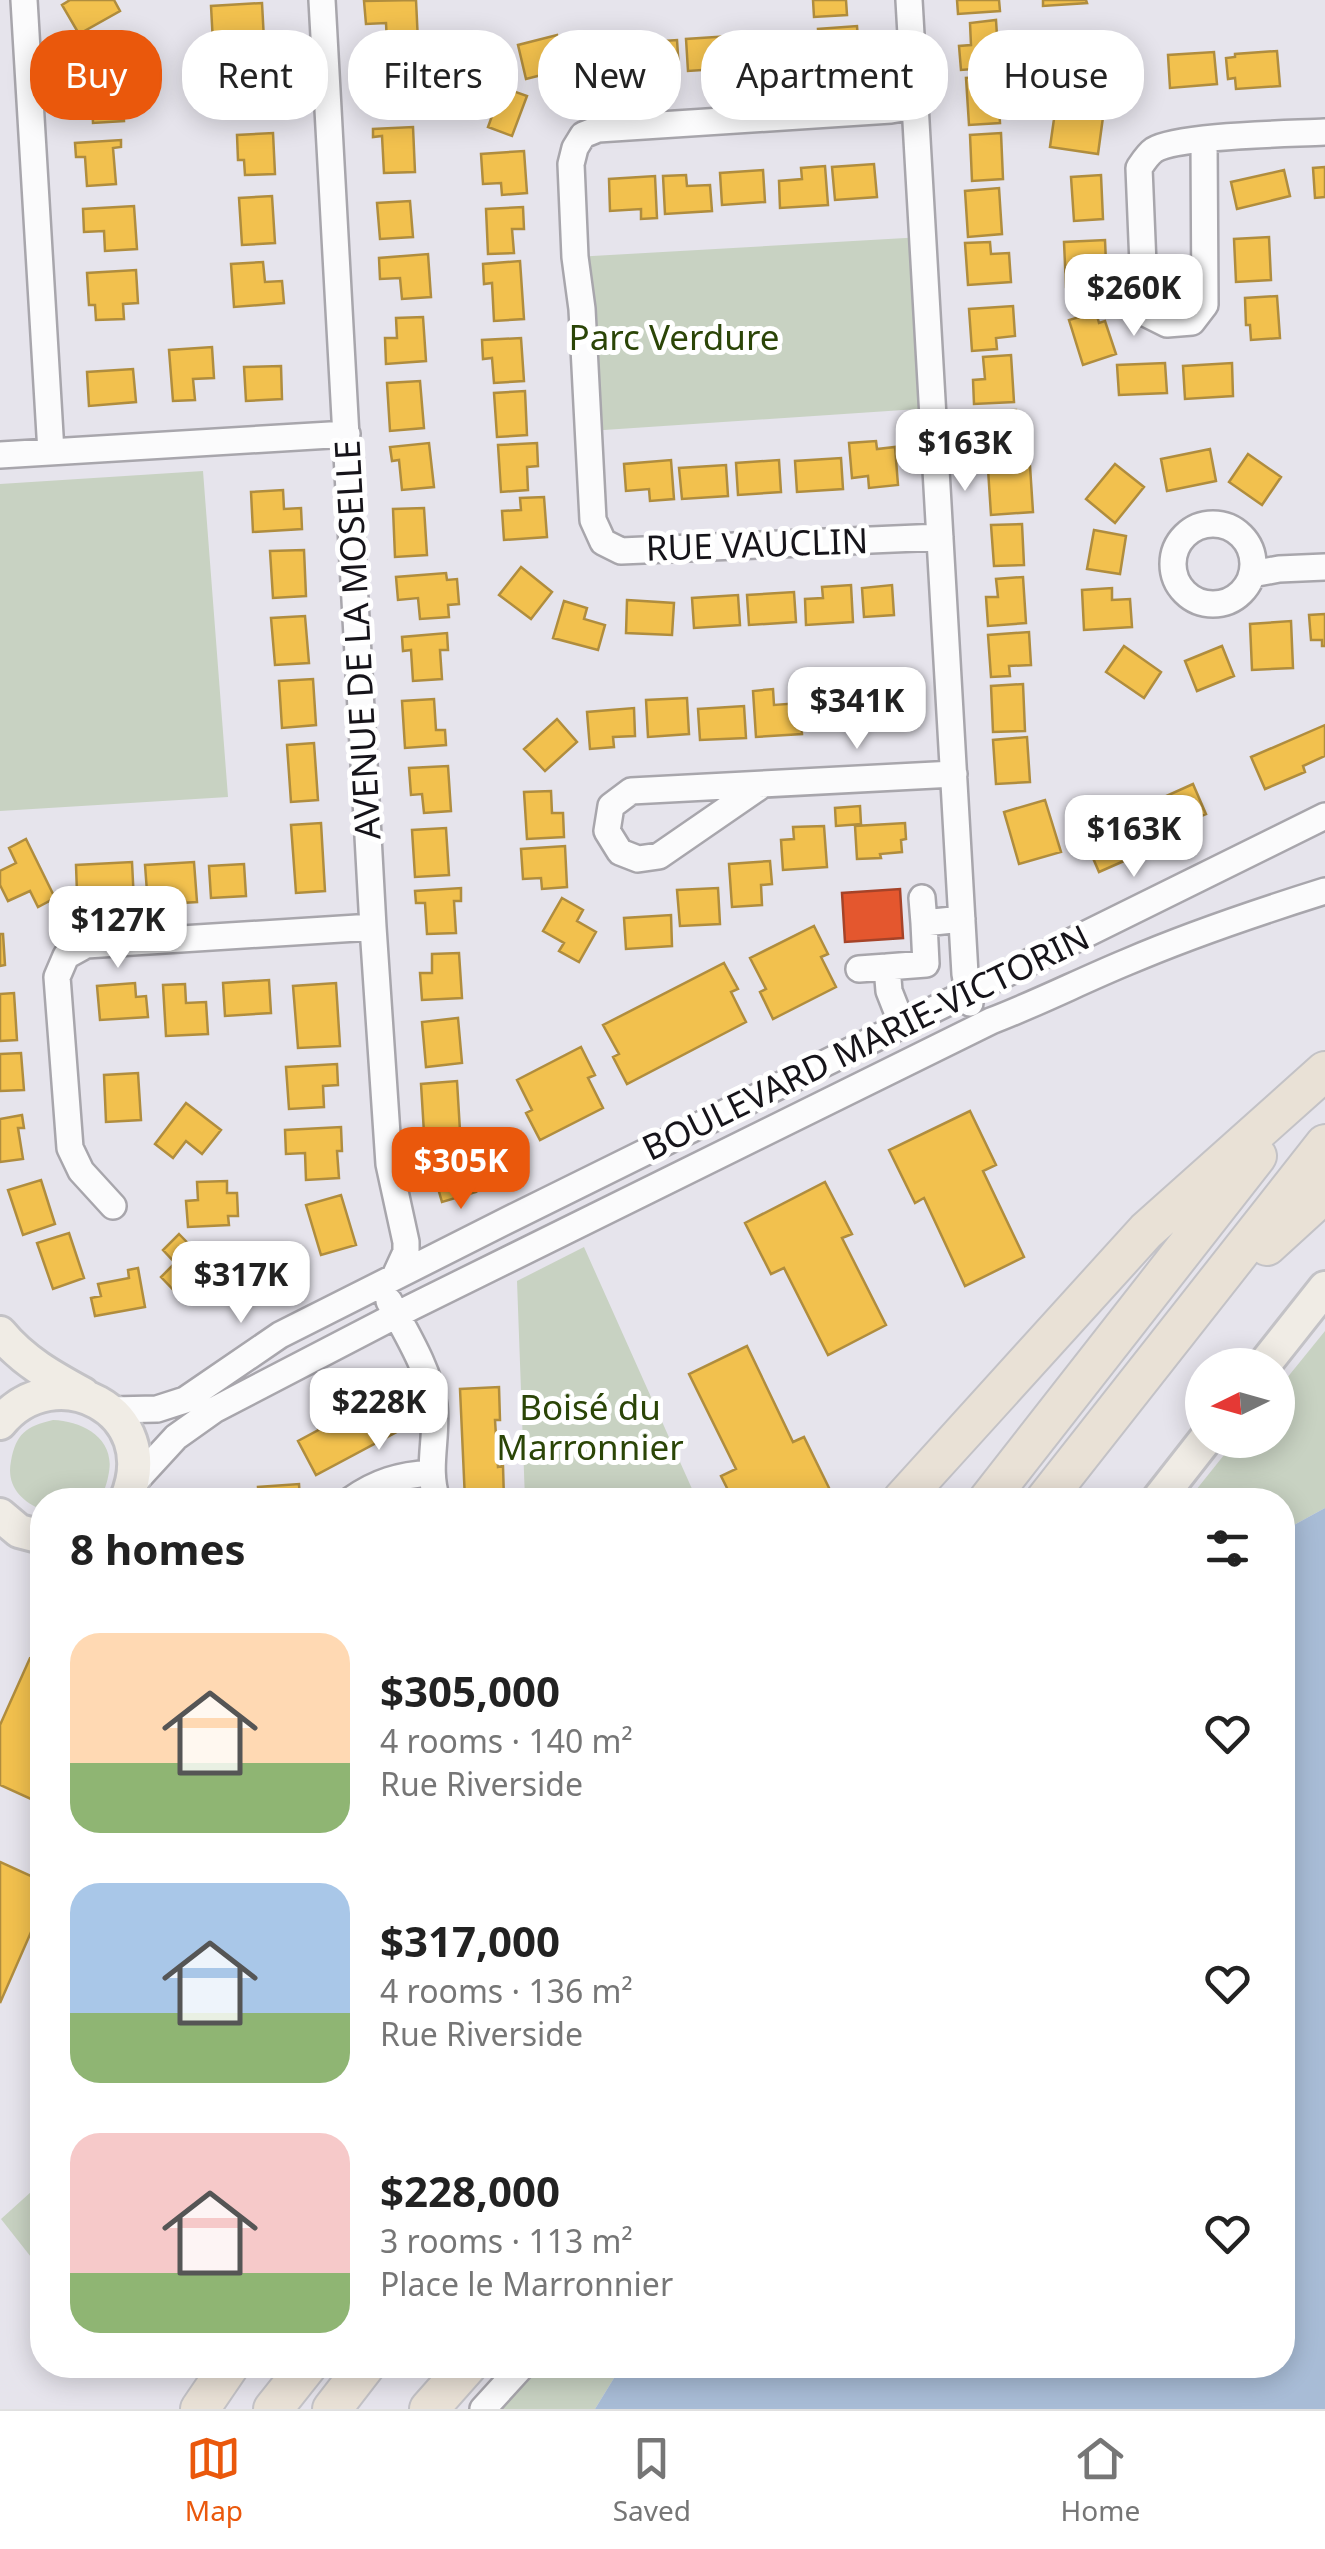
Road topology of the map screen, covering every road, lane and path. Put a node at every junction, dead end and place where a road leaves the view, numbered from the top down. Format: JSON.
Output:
{"nodes":[{"id":1,"x":24,"y":0,"type":"edge"},
{"id":2,"x":322,"y":0,"type":"edge"},
{"id":3,"x":909,"y":0,"type":"edge"},
{"id":4,"x":911,"y":30,"type":"edge"},
{"id":5,"x":737,"y":120,"type":"edge"},
{"id":6,"x":916,"y":120,"type":"edge"},
{"id":7,"x":1325,"y":132,"type":"edge"},
{"id":8,"x":1204,"y":140,"type":"junction"},
{"id":9,"x":347,"y":434,"type":"junction"},
{"id":10,"x":51,"y":452,"type":"junction"},
{"id":11,"x":0,"y":455,"type":"edge"},
{"id":12,"x":940,"y":537,"type":"junction"},
{"id":13,"x":1325,"y":567,"type":"edge"},
{"id":14,"x":1252,"y":574,"type":"dead end"},
{"id":15,"x":954,"y":774,"type":"junction"},
{"id":16,"x":762,"y":785,"type":"junction"},
{"id":17,"x":1325,"y":816,"type":"edge"},
{"id":18,"x":1325,"y":891,"type":"edge"},
{"id":19,"x":962,"y":920,"type":"junction"},
{"id":20,"x":373,"y":927,"type":"junction"},
{"id":21,"x":887,"y":967,"type":"junction"},
{"id":22,"x":859,"y":969,"type":"dead end"},
{"id":23,"x":967,"y":992,"type":"junction"},
{"id":24,"x":902,"y":1024,"type":"junction"},
{"id":25,"x":980,"y":1026,"type":"junction"},
{"id":26,"x":1325,"y":1072,"type":"edge"},
{"id":27,"x":1325,"y":1144,"type":"edge"},
{"id":28,"x":1325,"y":1193,"type":"edge"},
{"id":29,"x":113,"y":1206,"type":"dead end"},
{"id":30,"x":388,"y":1280,"type":"junction"},
{"id":31,"x":1325,"y":1288,"type":"edge"},
{"id":32,"x":396,"y":1315,"type":"junction"},
{"id":33,"x":1184,"y":1322,"type":"junction"},
{"id":34,"x":0,"y":1334,"type":"edge"},
{"id":35,"x":1277,"y":1348,"type":"edge"},
{"id":36,"x":101,"y":1404,"type":"junction"},
{"id":37,"x":0,"y":1422,"type":"edge"},
{"id":38,"x":1191,"y":1458,"type":"edge"},
{"id":39,"x":430,"y":1474,"type":"junction"},
{"id":40,"x":129,"y":1488,"type":"edge"},
{"id":41,"x":134,"y":1488,"type":"edge"},
{"id":42,"x":373,"y":1488,"type":"edge"},
{"id":43,"x":434,"y":1488,"type":"edge"},
{"id":44,"x":913,"y":1488,"type":"edge"},
{"id":45,"x":997,"y":1488,"type":"edge"},
{"id":46,"x":1054,"y":1488,"type":"edge"},
{"id":47,"x":1167,"y":1488,"type":"edge"},
{"id":48,"x":221,"y":2378,"type":"edge"},
{"id":49,"x":298,"y":2378,"type":"edge"},
{"id":50,"x":356,"y":2378,"type":"edge"},
{"id":51,"x":456,"y":2378,"type":"edge"},
{"id":52,"x":511,"y":2378,"type":"edge"},
{"id":53,"x":200,"y":2409,"type":"edge"},
{"id":54,"x":274,"y":2409,"type":"edge"},
{"id":55,"x":332,"y":2409,"type":"edge"},
{"id":56,"x":429,"y":2409,"type":"edge"},
{"id":57,"x":483,"y":2409,"type":"edge"}],
"edges":[{"from":1,"to":10,"type":"street"},
{"from":2,"to":9,"type":"street","name":"AVENUE DE LA MOSELLE"},
{"from":3,"to":4,"type":"street"},
{"from":5,"to":12,"type":"street","name":"RUE VAUCLIN"},
{"from":6,"to":12,"type":"street"},
{"from":7,"to":8,"type":"street"},
{"from":8,"to":8,"type":"street"},
{"from":9,"to":10,"type":"street"},
{"from":9,"to":20,"type":"street","name":"AVENUE DE LA MOSELLE"},
{"from":10,"to":11,"type":"street"},
{"from":12,"to":15,"type":"street"},
{"from":13,"to":14,"type":"street"},
{"from":15,"to":16,"type":"street"},
{"from":15,"to":19,"type":"street"},
{"from":16,"to":16,"type":"street"},
{"from":17,"to":23,"type":"street","name":"BOULEVARD MARIE-VICTORIN"},
{"from":18,"to":25,"type":"street","name":"BOULEVARD MARIE-VICTORIN"},
{"from":19,"to":21,"type":"street"},
{"from":19,"to":23,"type":"street"},
{"from":20,"to":29,"type":"street"},
{"from":20,"to":30,"type":"street","name":"AVENUE DE LA MOSELLE"},
{"from":21,"to":22,"type":"street"},
{"from":21,"to":24,"type":"street"},
{"from":23,"to":24,"type":"street","name":"BOULEVARD MARIE-VICTORIN"},
{"from":23,"to":25,"type":"street"},
{"from":24,"to":30,"type":"street","name":"BOULEVARD MARIE-VICTORIN"},
{"from":25,"to":32,"type":"street","name":"BOULEVARD MARIE-VICTORIN"},
{"from":26,"to":44,"type":"highway"},
{"from":26,"to":45,"type":"highway"},
{"from":27,"to":33,"type":"highway"},
{"from":28,"to":33,"type":"highway"},
{"from":30,"to":32,"type":"street"},
{"from":30,"to":36,"type":"street","name":"BOULEVARD MARIE-VICTORIN"},
{"from":31,"to":35,"type":"main road"},
{"from":32,"to":39,"type":"street"},
{"from":32,"to":41,"type":"street","name":"BOULEVARD MARIE-VICTORIN"},
{"from":33,"to":46,"type":"highway"},
{"from":34,"to":36,"type":"main road"},
{"from":36,"to":37,"type":"main road"},
{"from":36,"to":40,"type":"main road"},
{"from":38,"to":47,"type":"main road"},
{"from":39,"to":42,"type":"street"},
{"from":39,"to":43,"type":"street"},
{"from":48,"to":53,"type":"highway"},
{"from":49,"to":54,"type":"highway"},
{"from":50,"to":55,"type":"highway"},
{"from":51,"to":56,"type":"highway"},
{"from":52,"to":57,"type":"street"}]}
